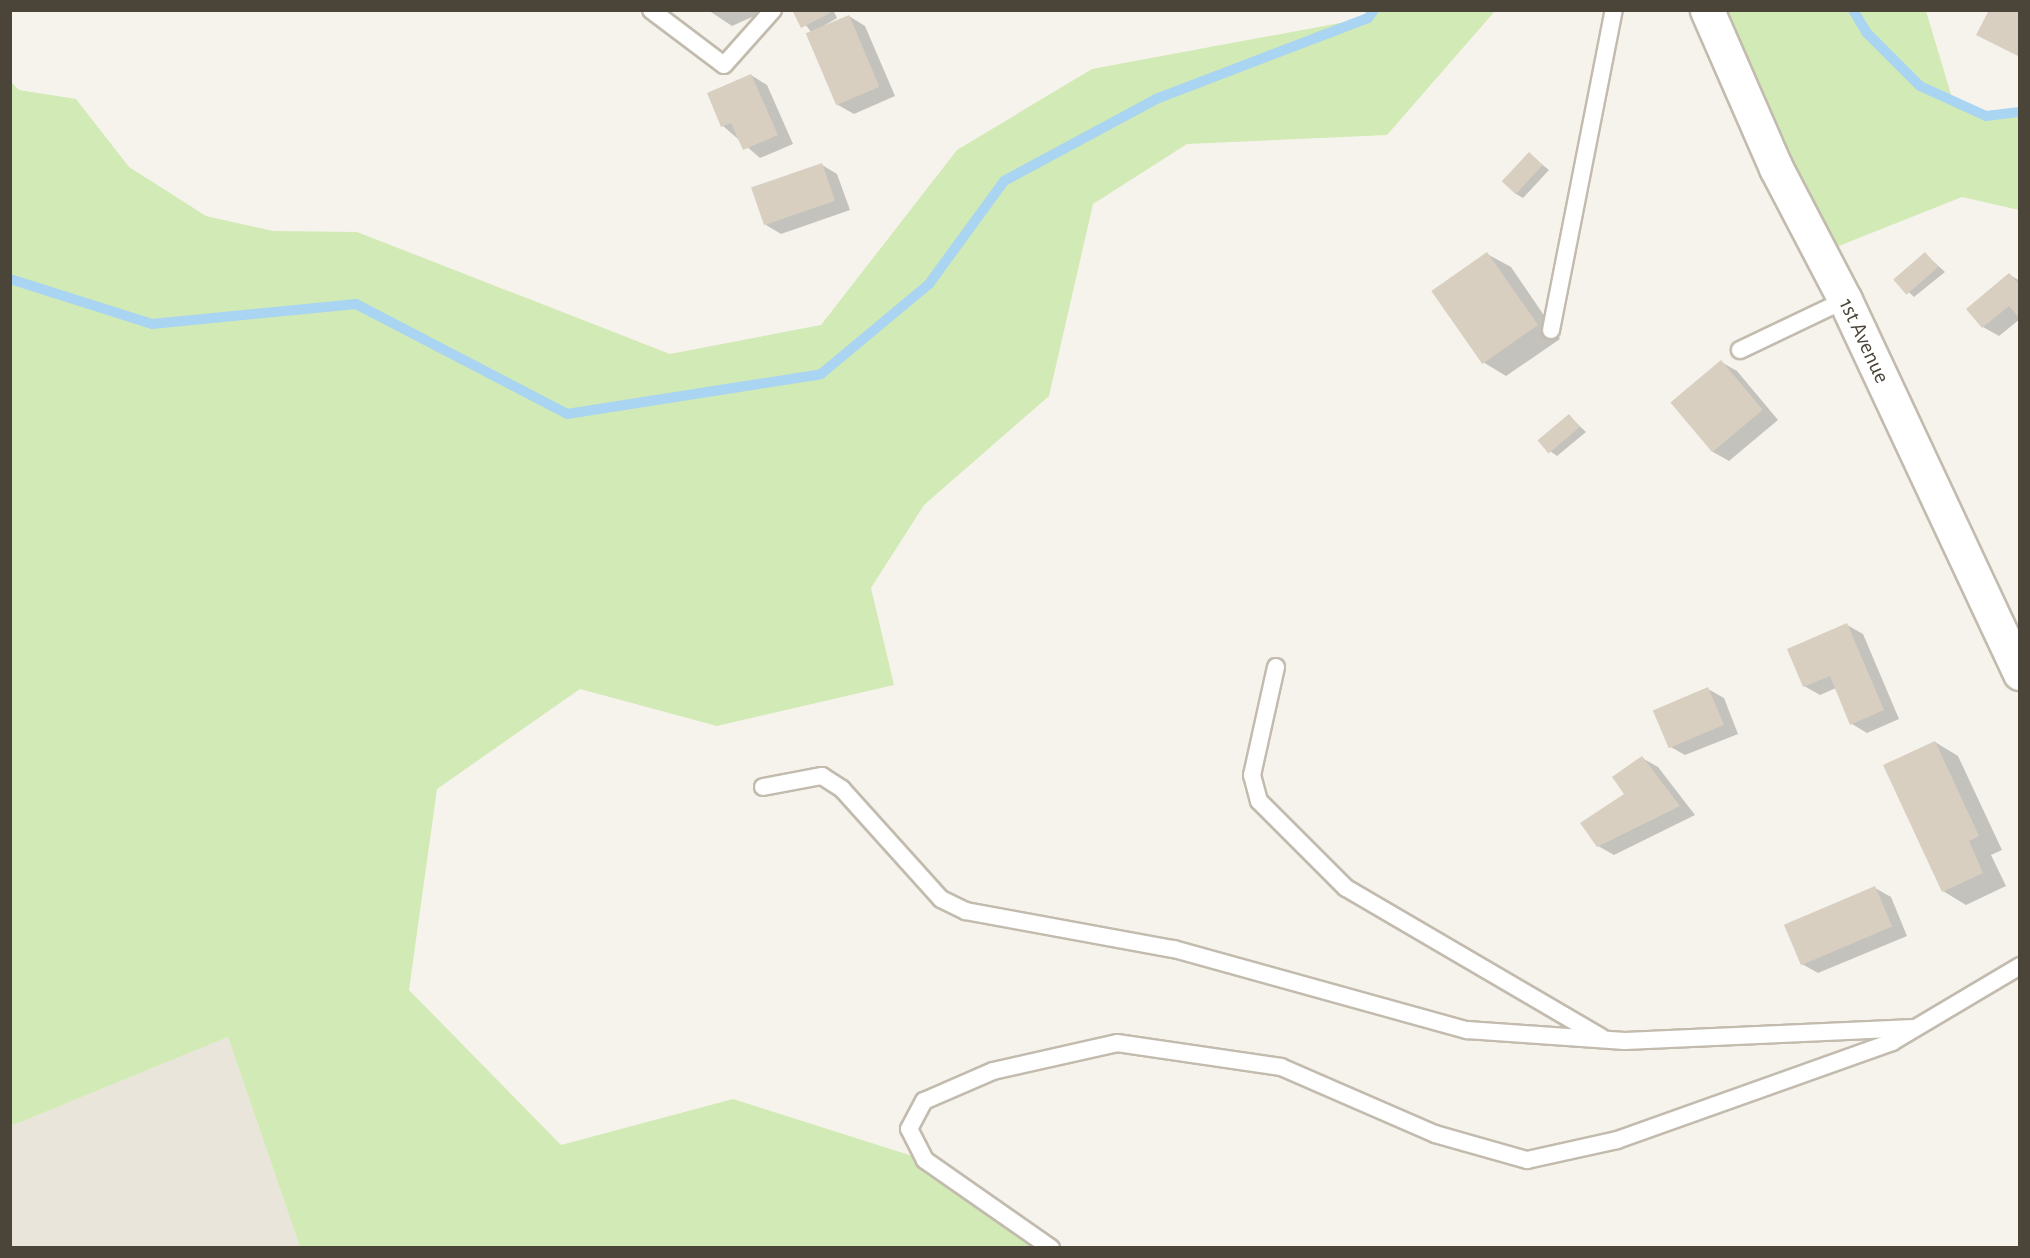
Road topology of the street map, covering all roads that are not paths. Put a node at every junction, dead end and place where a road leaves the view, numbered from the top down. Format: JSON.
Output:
{"nodes":[{"id":1,"x":651,"y":10,"type":"edge"},
{"id":2,"x":773,"y":10,"type":"edge"},
{"id":3,"x":1614,"y":10,"type":"edge"},
{"id":4,"x":1707,"y":10,"type":"edge"},
{"id":5,"x":1845,"y":300,"type":"junction"},
{"id":6,"x":1551,"y":330,"type":"dead end"},
{"id":7,"x":1740,"y":350,"type":"dead end"},
{"id":8,"x":1276,"y":667,"type":"dead end"},
{"id":9,"x":2019,"y":673,"type":"edge"},
{"id":10,"x":763,"y":788,"type":"dead end"},
{"id":11,"x":2019,"y":966,"type":"edge"},
{"id":12,"x":1918,"y":1028,"type":"junction"},
{"id":13,"x":1604,"y":1040,"type":"junction"},
{"id":14,"x":1051,"y":1248,"type":"edge"}],
"edges":[{"from":1,"to":2,"type":"lane"},
{"from":3,"to":6,"type":"lane"},
{"from":4,"to":5,"type":"street","name":"1st Avenue"},
{"from":5,"to":7,"type":"lane"},
{"from":5,"to":9,"type":"street","name":"1st Avenue"},
{"from":8,"to":13,"type":"lane"},
{"from":10,"to":13,"type":"lane"},
{"from":11,"to":12,"type":"lane"},
{"from":12,"to":13,"type":"lane"},
{"from":12,"to":14,"type":"lane"}]}
